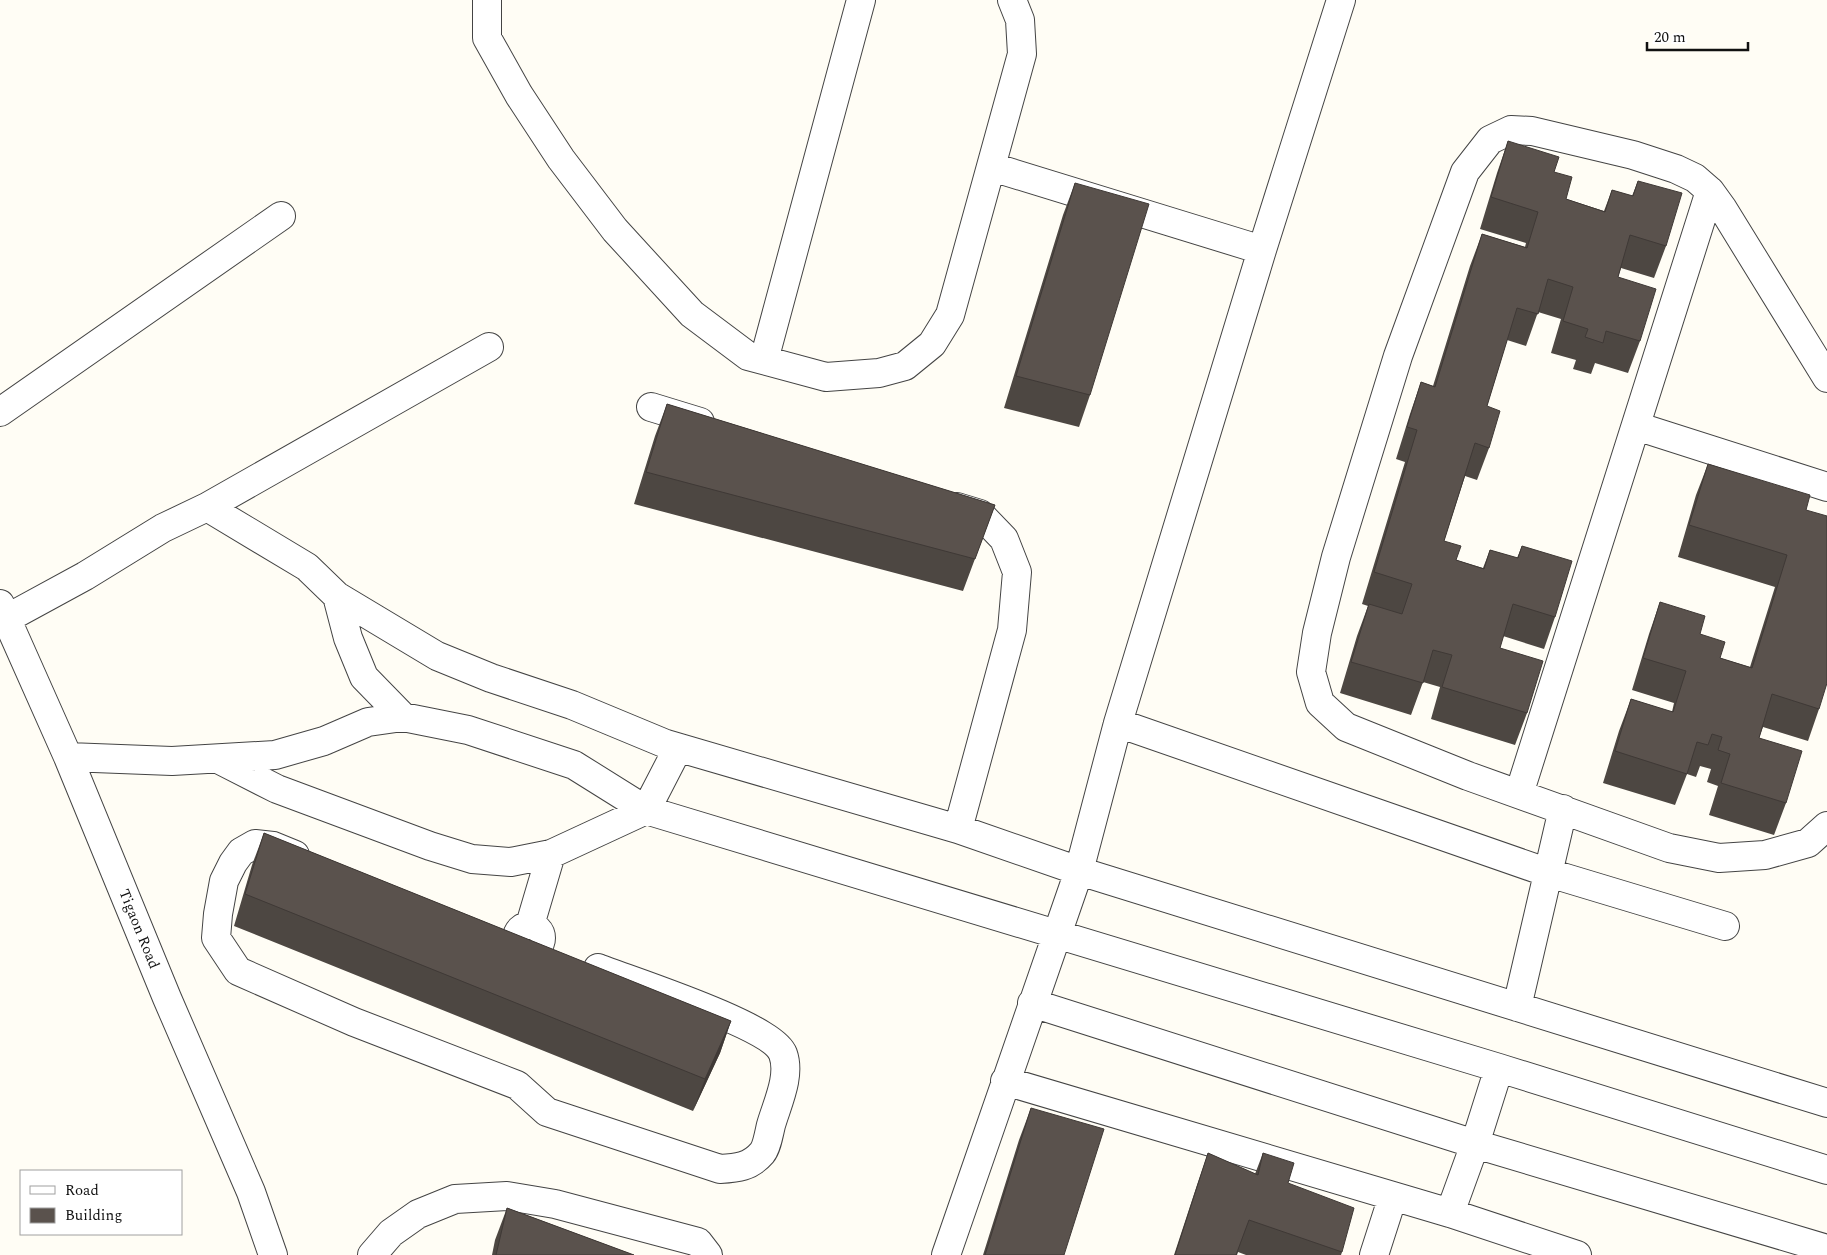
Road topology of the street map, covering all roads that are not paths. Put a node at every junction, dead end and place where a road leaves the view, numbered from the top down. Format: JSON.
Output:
{"nodes":[{"id":1,"x":487,"y":0,"type":"edge"},
{"id":2,"x":861,"y":0,"type":"edge"},
{"id":3,"x":1012,"y":0,"type":"edge"},
{"id":4,"x":1341,"y":0,"type":"edge"},
{"id":5,"x":992,"y":167,"type":"junction"},
{"id":6,"x":1710,"y":191,"type":"junction"},
{"id":7,"x":282,"y":216,"type":"dead end"},
{"id":8,"x":1262,"y":250,"type":"junction"},
{"id":9,"x":489,"y":347,"type":"dead end"},
{"id":10,"x":764,"y":360,"type":"junction"},
{"id":11,"x":1827,"y":378,"type":"edge"},
{"id":12,"x":651,"y":407,"type":"dead end"},
{"id":13,"x":0,"y":412,"type":"edge"},
{"id":14,"x":1636,"y":426,"type":"junction"},
{"id":15,"x":720,"y":428,"type":"edge"},
{"id":16,"x":1827,"y":487,"type":"edge"},
{"id":17,"x":933,"y":500,"type":"edge"},
{"id":18,"x":207,"y":507,"type":"junction"},
{"id":19,"x":337,"y":596,"type":"junction"},
{"id":20,"x":3,"y":612,"type":"edge"},
{"id":21,"x":404,"y":717,"type":"junction"},
{"id":22,"x":1118,"y":723,"type":"junction"},
{"id":23,"x":678,"y":748,"type":"junction"},
{"id":24,"x":68,"y":757,"type":"junction"},
{"id":25,"x":218,"y":759,"type":"junction"},
{"id":26,"x":1519,"y":794,"type":"junction"},
{"id":27,"x":1562,"y":809,"type":"junction"},
{"id":28,"x":646,"y":810,"type":"junction"},
{"id":29,"x":1827,"y":826,"type":"edge"},
{"id":30,"x":958,"y":829,"type":"junction"},
{"id":31,"x":552,"y":854,"type":"junction"},
{"id":32,"x":318,"y":863,"type":"edge"},
{"id":33,"x":1079,"y":871,"type":"junction"},
{"id":34,"x":1549,"y":873,"type":"junction"},
{"id":35,"x":1726,"y":926,"type":"dead end"},
{"id":36,"x":490,"y":928,"type":"edge"},
{"id":37,"x":1056,"y":934,"type":"junction"},
{"id":38,"x":528,"y":936,"type":"junction"},
{"id":39,"x":1032,"y":1003,"type":"junction"},
{"id":40,"x":1517,"y":1007,"type":"junction"},
{"id":41,"x":1499,"y":1068,"type":"junction"},
{"id":42,"x":1005,"y":1081,"type":"junction"},
{"id":43,"x":1827,"y":1103,"type":"edge"},
{"id":44,"x":1475,"y":1144,"type":"junction"},
{"id":45,"x":1827,"y":1170,"type":"edge"},
{"id":46,"x":1393,"y":1196,"type":"junction"},
{"id":47,"x":1450,"y":1213,"type":"junction"},
{"id":48,"x":1827,"y":1249,"type":"edge"},
{"id":49,"x":273,"y":1255,"type":"edge"},
{"id":50,"x":372,"y":1255,"type":"edge"},
{"id":51,"x":708,"y":1255,"type":"edge"},
{"id":52,"x":946,"y":1255,"type":"edge"},
{"id":53,"x":1374,"y":1255,"type":"edge"},
{"id":54,"x":1577,"y":1255,"type":"edge"}],
"edges":[{"from":1,"to":10,"type":"street"},
{"from":2,"to":10,"type":"street"},
{"from":3,"to":5,"type":"street"},
{"from":4,"to":8,"type":"street"},
{"from":5,"to":8,"type":"street"},
{"from":5,"to":10,"type":"street"},
{"from":6,"to":11,"type":"street"},
{"from":6,"to":14,"type":"street"},
{"from":6,"to":26,"type":"street"},
{"from":7,"to":13,"type":"street"},
{"from":8,"to":22,"type":"street"},
{"from":9,"to":18,"type":"street"},
{"from":12,"to":15,"type":"street"},
{"from":14,"to":16,"type":"street"},
{"from":14,"to":26,"type":"street"},
{"from":17,"to":30,"type":"street"},
{"from":18,"to":19,"type":"street"},
{"from":18,"to":20,"type":"street"},
{"from":19,"to":21,"type":"street"},
{"from":19,"to":23,"type":"street"},
{"from":20,"to":24,"type":"street","name":"Tigaon Road"},
{"from":21,"to":25,"type":"street"},
{"from":21,"to":28,"type":"street"},
{"from":22,"to":33,"type":"street"},
{"from":22,"to":34,"type":"street"},
{"from":23,"to":28,"type":"street"},
{"from":23,"to":30,"type":"street"},
{"from":24,"to":25,"type":"street"},
{"from":24,"to":49,"type":"street","name":"Tigaon Road"},
{"from":25,"to":31,"type":"street"},
{"from":26,"to":27,"type":"street"},
{"from":27,"to":29,"type":"street"},
{"from":27,"to":34,"type":"street"},
{"from":28,"to":31,"type":"street"},
{"from":28,"to":37,"type":"street"},
{"from":30,"to":33,"type":"street"},
{"from":31,"to":38,"type":"street"},
{"from":32,"to":38,"type":"street"},
{"from":33,"to":37,"type":"street"},
{"from":33,"to":40,"type":"street"},
{"from":34,"to":35,"type":"street"},
{"from":34,"to":40,"type":"street"},
{"from":36,"to":38,"type":"street"},
{"from":37,"to":39,"type":"street"},
{"from":37,"to":41,"type":"street"},
{"from":39,"to":42,"type":"street"},
{"from":39,"to":44,"type":"street"},
{"from":40,"to":43,"type":"street"},
{"from":41,"to":44,"type":"street"},
{"from":41,"to":45,"type":"street"},
{"from":42,"to":46,"type":"street"},
{"from":42,"to":52,"type":"street"},
{"from":44,"to":47,"type":"street"},
{"from":44,"to":48,"type":"street"},
{"from":46,"to":47,"type":"street"},
{"from":46,"to":53,"type":"street"},
{"from":47,"to":54,"type":"street"},
{"from":50,"to":51,"type":"street"}]}
